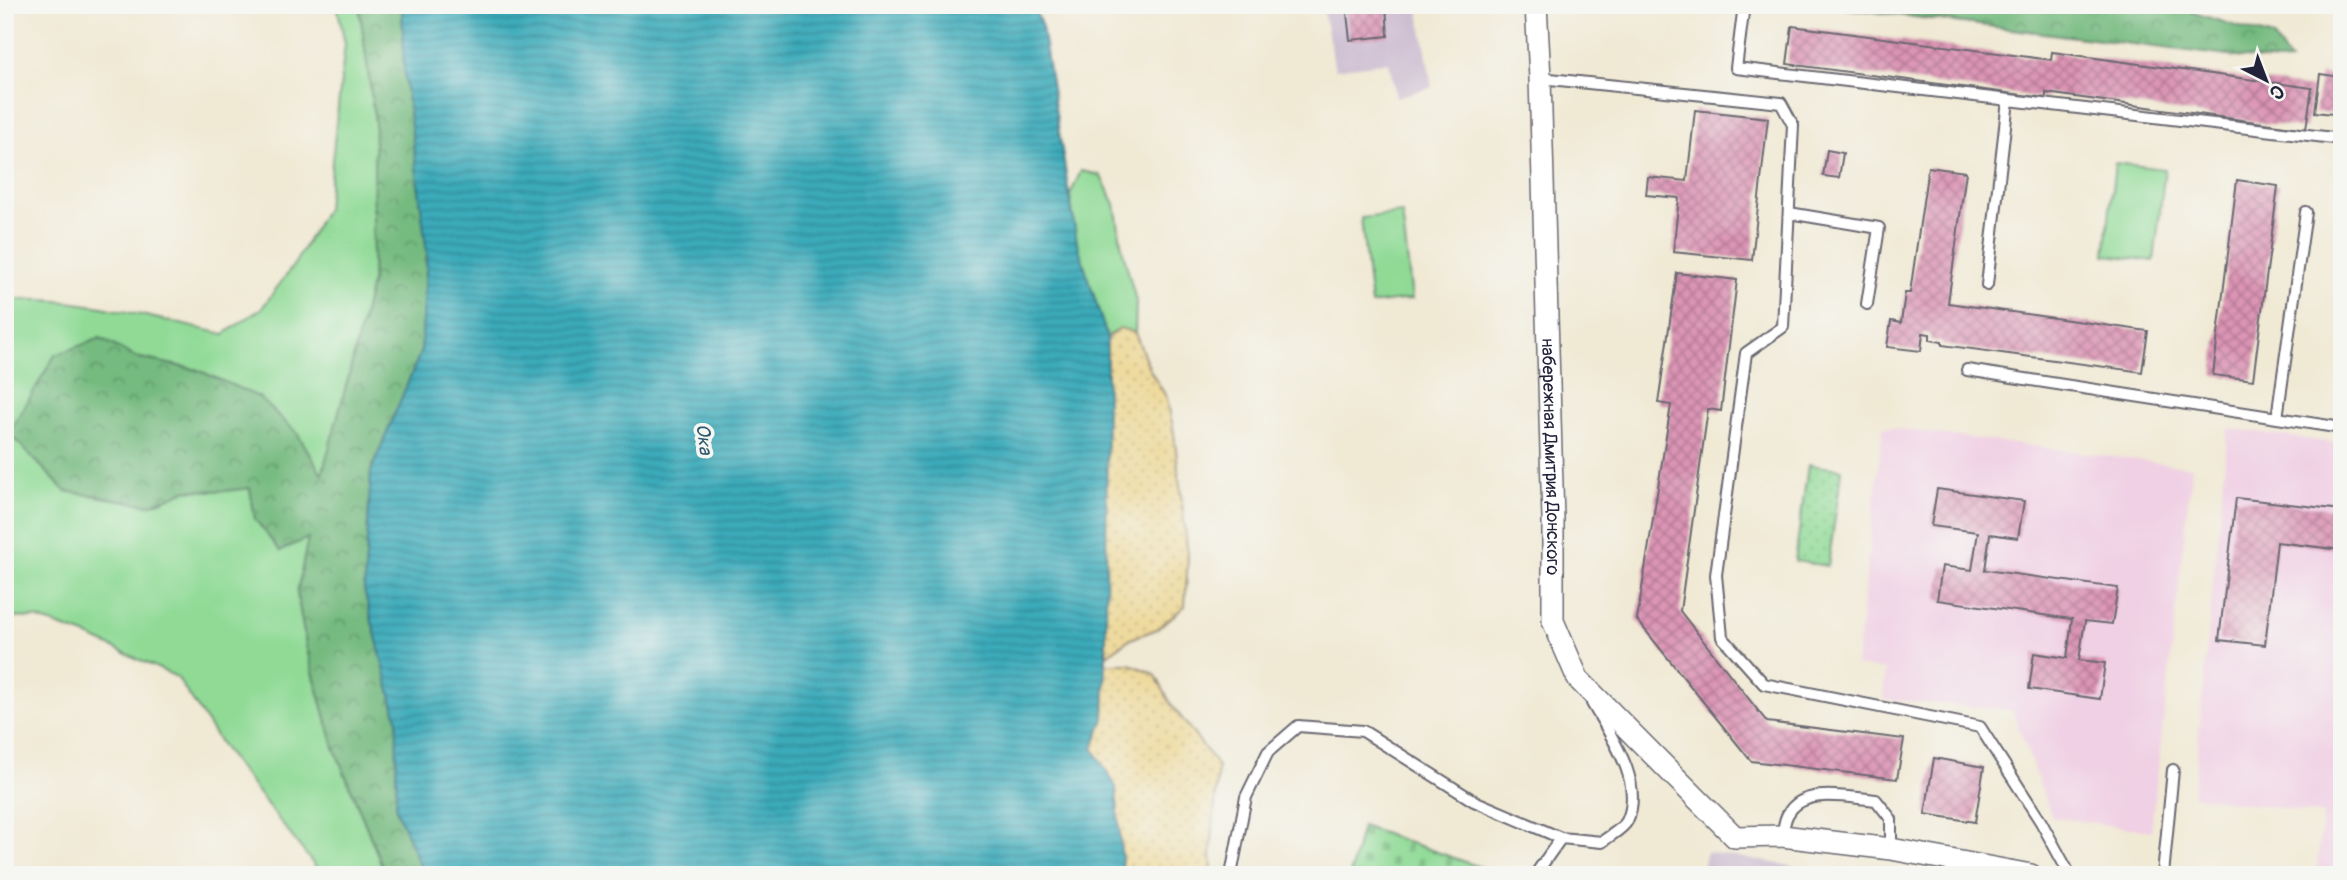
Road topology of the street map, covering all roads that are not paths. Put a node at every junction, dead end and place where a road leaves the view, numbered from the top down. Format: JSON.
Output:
{"nodes":[{"id":1,"x":1536,"y":5,"type":"edge"},
{"id":2,"x":1744,"y":5,"type":"edge"},
{"id":3,"x":1540,"y":78,"type":"junction"},
{"id":4,"x":2008,"y":100,"type":"junction"},
{"id":5,"x":2342,"y":139,"type":"edge"},
{"id":6,"x":2306,"y":212,"type":"dead end"},
{"id":7,"x":1789,"y":213,"type":"junction"},
{"id":8,"x":1987,"y":285,"type":"dead end"},
{"id":9,"x":1867,"y":304,"type":"dead end"},
{"id":10,"x":1967,"y":370,"type":"dead end"},
{"id":11,"x":2277,"y":418,"type":"junction"},
{"id":12,"x":2342,"y":428,"type":"edge"},
{"id":13,"x":1578,"y":679,"type":"junction"},
{"id":14,"x":2173,"y":770,"type":"dead end"},
{"id":15,"x":1782,"y":835,"type":"junction"},
{"id":16,"x":1561,"y":838,"type":"junction"},
{"id":17,"x":1891,"y":849,"type":"junction"},
{"id":18,"x":2025,"y":874,"type":"edge"},
{"id":19,"x":1231,"y":875,"type":"edge"},
{"id":20,"x":1535,"y":875,"type":"edge"},
{"id":21,"x":2070,"y":875,"type":"edge"},
{"id":22,"x":2163,"y":875,"type":"edge"}],
"edges":[{"from":1,"to":3,"type":"street","name":"набережная Дмитрия Донского"},
{"from":2,"to":4,"type":"lane"},
{"from":3,"to":7,"type":"lane"},
{"from":3,"to":13,"type":"street","name":"набережная Дмитрия Донского"},
{"from":4,"to":5,"type":"lane"},
{"from":4,"to":8,"type":"lane"},
{"from":6,"to":11,"type":"lane"},
{"from":7,"to":9,"type":"lane"},
{"from":7,"to":21,"type":"lane"},
{"from":10,"to":11,"type":"lane"},
{"from":11,"to":12,"type":"lane"},
{"from":13,"to":15,"type":"street","name":"набережная Дмитрия Донского"},
{"from":13,"to":16,"type":"lane"},
{"from":14,"to":22,"type":"lane"},
{"from":15,"to":17,"type":"street"},
{"from":15,"to":17,"type":"lane"},
{"from":16,"to":19,"type":"lane"},
{"from":16,"to":20,"type":"lane"},
{"from":17,"to":18,"type":"street"}]}
